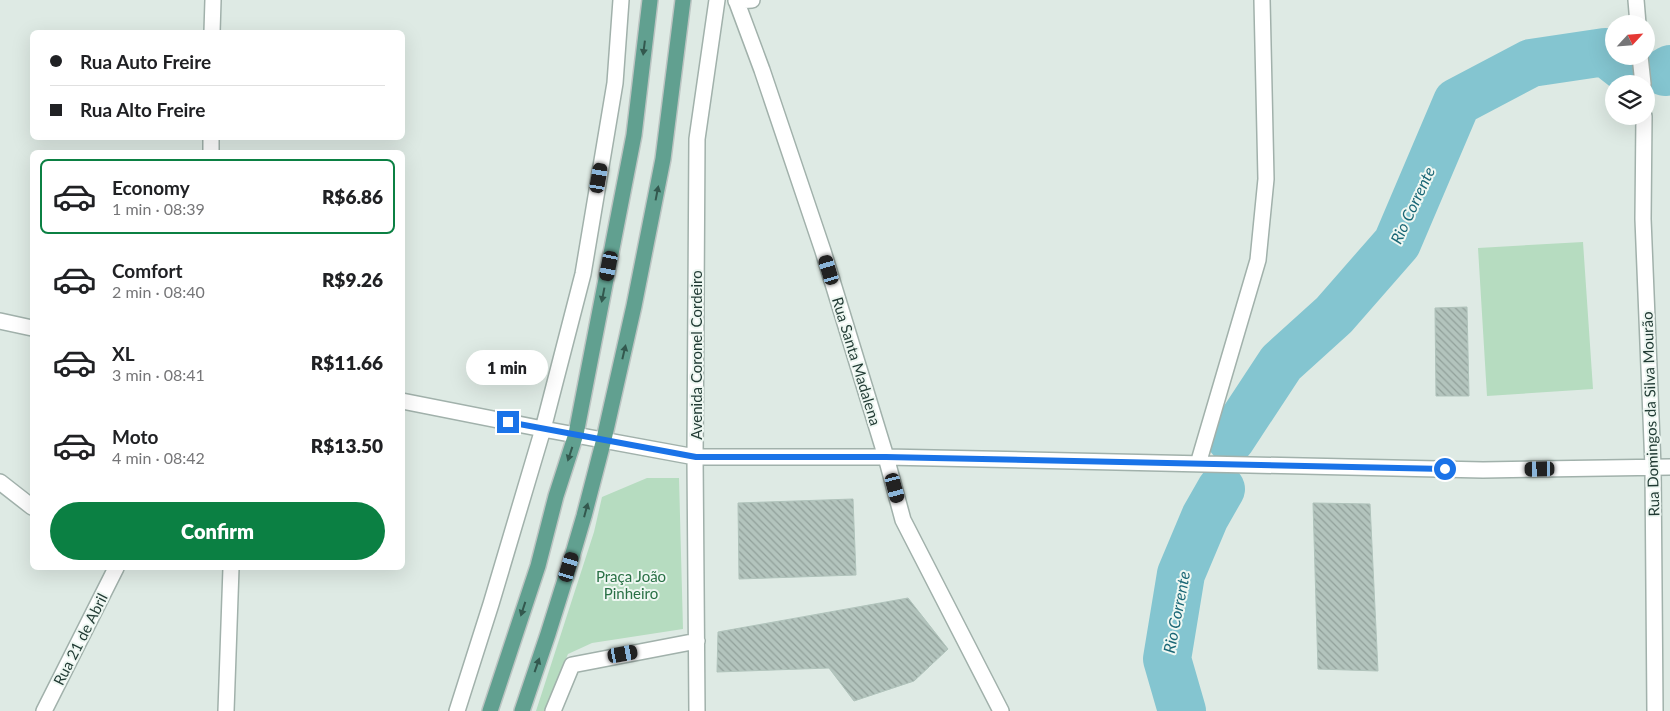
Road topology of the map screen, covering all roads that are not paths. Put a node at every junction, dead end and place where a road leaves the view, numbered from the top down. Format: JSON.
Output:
{"nodes":[{"id":1,"x":213,"y":0,"type":"edge"},
{"id":2,"x":620,"y":0,"type":"edge"},
{"id":3,"x":650,"y":0,"type":"edge"},
{"id":4,"x":683,"y":0,"type":"edge"},
{"id":5,"x":717,"y":0,"type":"edge"},
{"id":6,"x":752,"y":0,"type":"edge"},
{"id":7,"x":1262,"y":0,"type":"edge"},
{"id":8,"x":1636,"y":0,"type":"edge"},
{"id":9,"x":736,"y":1,"type":"edge"},
{"id":10,"x":1637,"y":15,"type":"edge"},
{"id":11,"x":212,"y":30,"type":"edge"},
{"id":12,"x":1644,"y":125,"type":"edge"},
{"id":13,"x":0,"y":321,"type":"edge"},
{"id":14,"x":30,"y":328,"type":"edge"},
{"id":15,"x":405,"y":402,"type":"edge"},
{"id":16,"x":543,"y":429,"type":"junction"},
{"id":17,"x":576,"y":434,"type":"junction"},
{"id":18,"x":604,"y":439,"type":"junction"},
{"id":19,"x":696,"y":457,"type":"junction"},
{"id":20,"x":886,"y":457,"type":"junction"},
{"id":21,"x":1198,"y":464,"type":"junction"},
{"id":22,"x":1653,"y":467,"type":"junction"},
{"id":23,"x":1670,"y":467,"type":"edge"},
{"id":24,"x":0,"y":482,"type":"edge"},
{"id":25,"x":30,"y":505,"type":"edge"},
{"id":26,"x":113,"y":570,"type":"edge"},
{"id":27,"x":230,"y":570,"type":"edge"},
{"id":28,"x":697,"y":641,"type":"junction"},
{"id":29,"x":44,"y":711,"type":"edge"},
{"id":30,"x":226,"y":711,"type":"edge"},
{"id":31,"x":456,"y":711,"type":"edge"},
{"id":32,"x":490,"y":711,"type":"edge"},
{"id":33,"x":522,"y":711,"type":"edge"},
{"id":34,"x":553,"y":711,"type":"edge"},
{"id":35,"x":697,"y":711,"type":"edge"},
{"id":36,"x":1001,"y":711,"type":"edge"},
{"id":37,"x":1656,"y":711,"type":"edge"}],
"edges":[{"from":1,"to":11,"type":"street"},
{"from":2,"to":16,"type":"street"},
{"from":3,"to":17,"type":"main road","one_way":true},
{"from":18,"to":4,"type":"main road","one_way":true},
{"from":5,"to":19,"type":"street","name":"Avenida Coronel Cordeiro"},
{"from":6,"to":9,"type":"street"},
{"from":7,"to":21,"type":"street"},
{"from":8,"to":10,"type":"street"},
{"from":9,"to":20,"type":"street","name":"Rua Santa Madalena"},
{"from":12,"to":22,"type":"street","name":"Rua Domingos da Silva Mourão"},
{"from":13,"to":14,"type":"street"},
{"from":15,"to":16,"type":"street"},
{"from":16,"to":17,"type":"street"},
{"from":16,"to":31,"type":"street"},
{"from":17,"to":18,"type":"street"},
{"from":17,"to":32,"type":"main road","one_way":true},
{"from":18,"to":19,"type":"street"},
{"from":33,"to":18,"type":"main road","one_way":true},
{"from":19,"to":20,"type":"street"},
{"from":19,"to":28,"type":"street","name":"Avenida Coronel Cordeiro"},
{"from":20,"to":21,"type":"street"},
{"from":20,"to":36,"type":"street","name":"Rua Santa Madalena"},
{"from":21,"to":22,"type":"street"},
{"from":22,"to":23,"type":"street"},
{"from":22,"to":37,"type":"street","name":"Rua Domingos da Silva Mourão"},
{"from":24,"to":25,"type":"street"},
{"from":26,"to":29,"type":"street","name":"Rua 21 de Abril"},
{"from":27,"to":30,"type":"street"},
{"from":28,"to":34,"type":"street"},
{"from":28,"to":35,"type":"street","name":"Avenida Coronel Cordeiro"}]}
